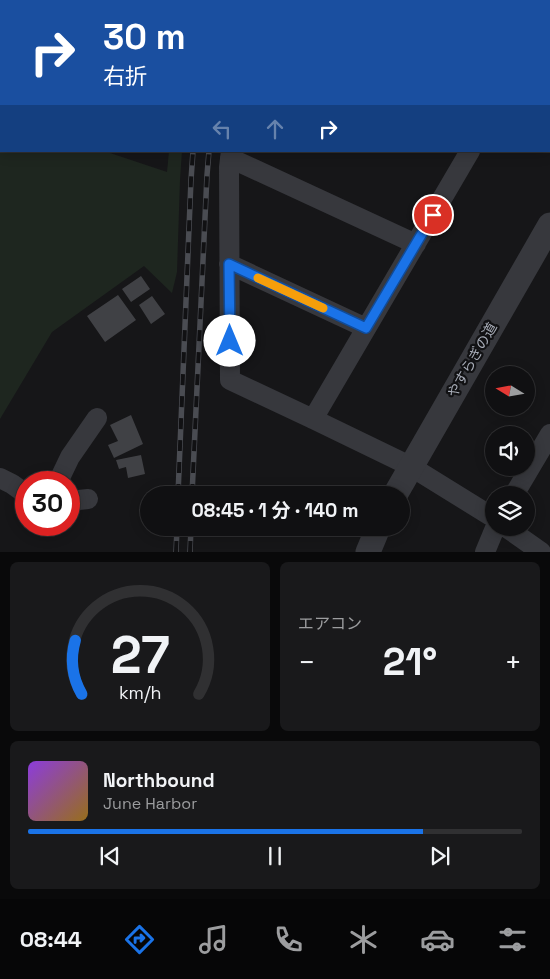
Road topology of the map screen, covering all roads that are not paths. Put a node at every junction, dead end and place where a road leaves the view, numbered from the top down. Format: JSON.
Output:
{"nodes":[{"id":1,"x":464,"y":153,"type":"edge"},
{"id":2,"x":230,"y":154,"type":"edge"},
{"id":3,"x":550,"y":226,"type":"edge"},
{"id":4,"x":416,"y":244,"type":"junction"},
{"id":5,"x":229,"y":264,"type":"junction"},
{"id":6,"x":366,"y":328,"type":"junction"},
{"id":7,"x":97,"y":418,"type":"dead end"},
{"id":8,"x":313,"y":419,"type":"junction"},
{"id":9,"x":550,"y":435,"type":"edge"},
{"id":10,"x":410,"y":466,"type":"junction"},
{"id":11,"x":63,"y":471,"type":"edge"},
{"id":12,"x":0,"y":478,"type":"edge"},
{"id":13,"x":15,"y":486,"type":"edge"},
{"id":14,"x":399,"y":486,"type":"edge"},
{"id":15,"x":519,"y":486,"type":"edge"},
{"id":16,"x":485,"y":512,"type":"edge"},
{"id":17,"x":375,"y":536,"type":"edge"},
{"id":18,"x":492,"y":536,"type":"edge"},
{"id":19,"x":518,"y":536,"type":"edge"},
{"id":20,"x":368,"y":552,"type":"edge"},
{"id":21,"x":485,"y":552,"type":"edge"},
{"id":22,"x":540,"y":552,"type":"edge"}],
"edges":[{"from":1,"to":4,"type":"street"},
{"from":2,"to":4,"type":"street"},
{"from":2,"to":5,"type":"street"},
{"from":3,"to":10,"type":"street","name":"やすらぎの道"},
{"from":4,"to":6,"type":"street"},
{"from":5,"to":6,"type":"street"},
{"from":5,"to":8,"type":"street"},
{"from":6,"to":8,"type":"street"},
{"from":7,"to":11,"type":"street"},
{"from":8,"to":10,"type":"street"},
{"from":9,"to":15,"type":"street"},
{"from":10,"to":14,"type":"street","name":"やすらぎの道"},
{"from":10,"to":16,"type":"street"},
{"from":12,"to":13,"type":"street"},
{"from":17,"to":20,"type":"street"},
{"from":18,"to":21,"type":"street"},
{"from":19,"to":22,"type":"street"}]}
